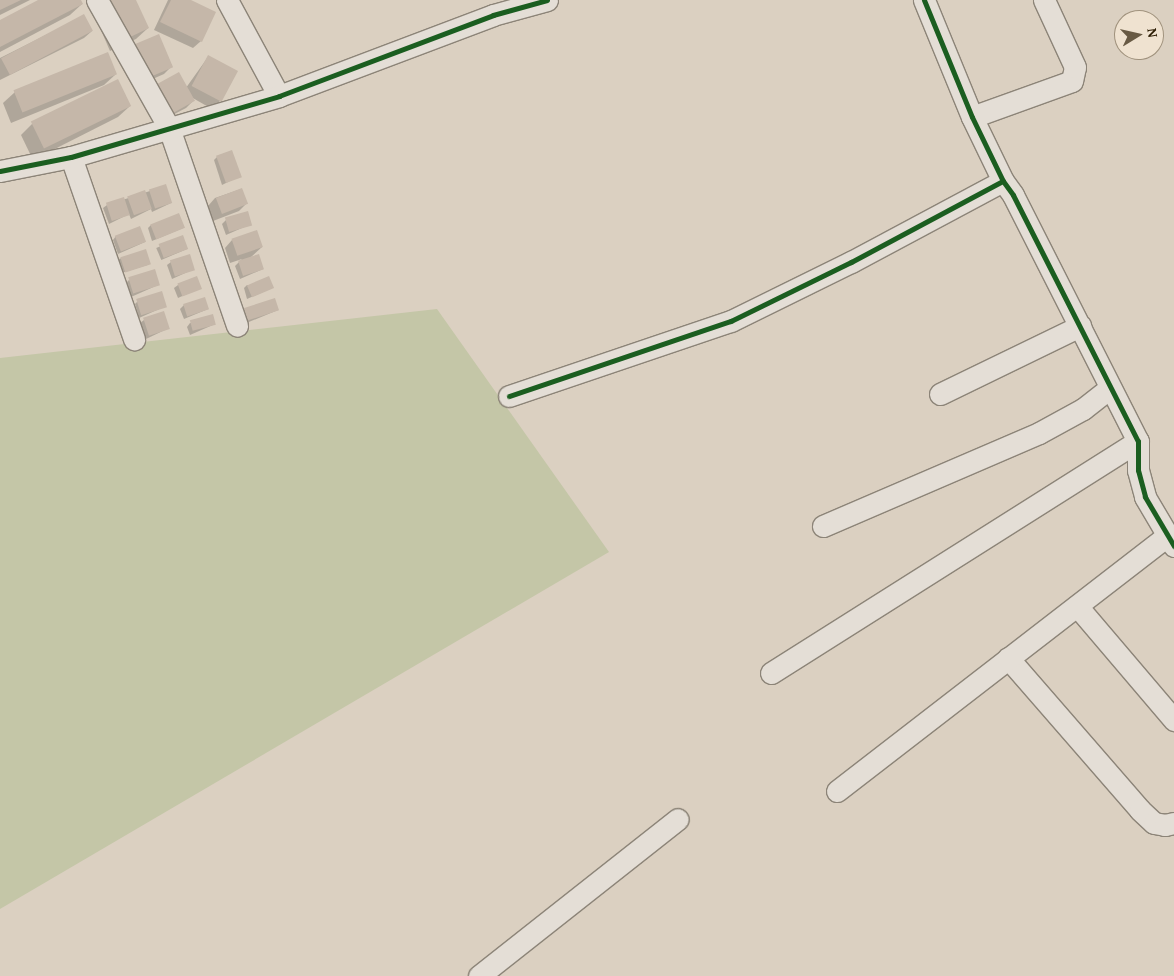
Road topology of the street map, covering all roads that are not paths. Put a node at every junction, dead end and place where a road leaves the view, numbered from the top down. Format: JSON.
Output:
{"nodes":[{"id":1,"x":97,"y":0,"type":"edge"},
{"id":2,"x":227,"y":0,"type":"edge"},
{"id":3,"x":547,"y":0,"type":"edge"},
{"id":4,"x":924,"y":0,"type":"edge"},
{"id":5,"x":1044,"y":0,"type":"edge"},
{"id":6,"x":279,"y":96,"type":"junction"},
{"id":7,"x":972,"y":116,"type":"junction"},
{"id":8,"x":169,"y":128,"type":"junction"},
{"id":9,"x":71,"y":157,"type":"junction"},
{"id":10,"x":0,"y":171,"type":"edge"},
{"id":11,"x":1003,"y":181,"type":"junction"},
{"id":12,"x":237,"y":326,"type":"dead end"},
{"id":13,"x":1080,"y":326,"type":"junction"},
{"id":14,"x":134,"y":339,"type":"dead end"},
{"id":15,"x":1110,"y":388,"type":"junction"},
{"id":16,"x":940,"y":394,"type":"dead end"},
{"id":17,"x":510,"y":396,"type":"dead end"},
{"id":18,"x":1138,"y":441,"type":"junction"},
{"id":19,"x":823,"y":526,"type":"dead end"},
{"id":20,"x":1170,"y":541,"type":"edge"},
{"id":21,"x":1077,"y":606,"type":"junction"},
{"id":22,"x":1008,"y":658,"type":"junction"},
{"id":23,"x":771,"y":673,"type":"dead end"},
{"id":24,"x":1174,"y":720,"type":"edge"},
{"id":25,"x":837,"y":791,"type":"dead end"},
{"id":26,"x":678,"y":819,"type":"dead end"},
{"id":27,"x":1174,"y":823,"type":"edge"},
{"id":28,"x":479,"y":976,"type":"edge"}],
"edges":[{"from":1,"to":8,"type":"street"},
{"from":2,"to":6,"type":"street"},
{"from":3,"to":6,"type":"street"},
{"from":4,"to":7,"type":"street"},
{"from":5,"to":7,"type":"street"},
{"from":6,"to":8,"type":"street"},
{"from":7,"to":11,"type":"street"},
{"from":8,"to":9,"type":"street"},
{"from":8,"to":12,"type":"street"},
{"from":9,"to":10,"type":"street"},
{"from":9,"to":14,"type":"street"},
{"from":11,"to":13,"type":"street"},
{"from":11,"to":17,"type":"street"},
{"from":13,"to":15,"type":"street"},
{"from":13,"to":16,"type":"street"},
{"from":15,"to":18,"type":"street"},
{"from":15,"to":19,"type":"street"},
{"from":18,"to":20,"type":"street"},
{"from":18,"to":23,"type":"street"},
{"from":20,"to":21,"type":"street"},
{"from":21,"to":22,"type":"street"},
{"from":21,"to":24,"type":"street"},
{"from":22,"to":25,"type":"street"},
{"from":22,"to":27,"type":"street"},
{"from":26,"to":28,"type":"street"}]}
